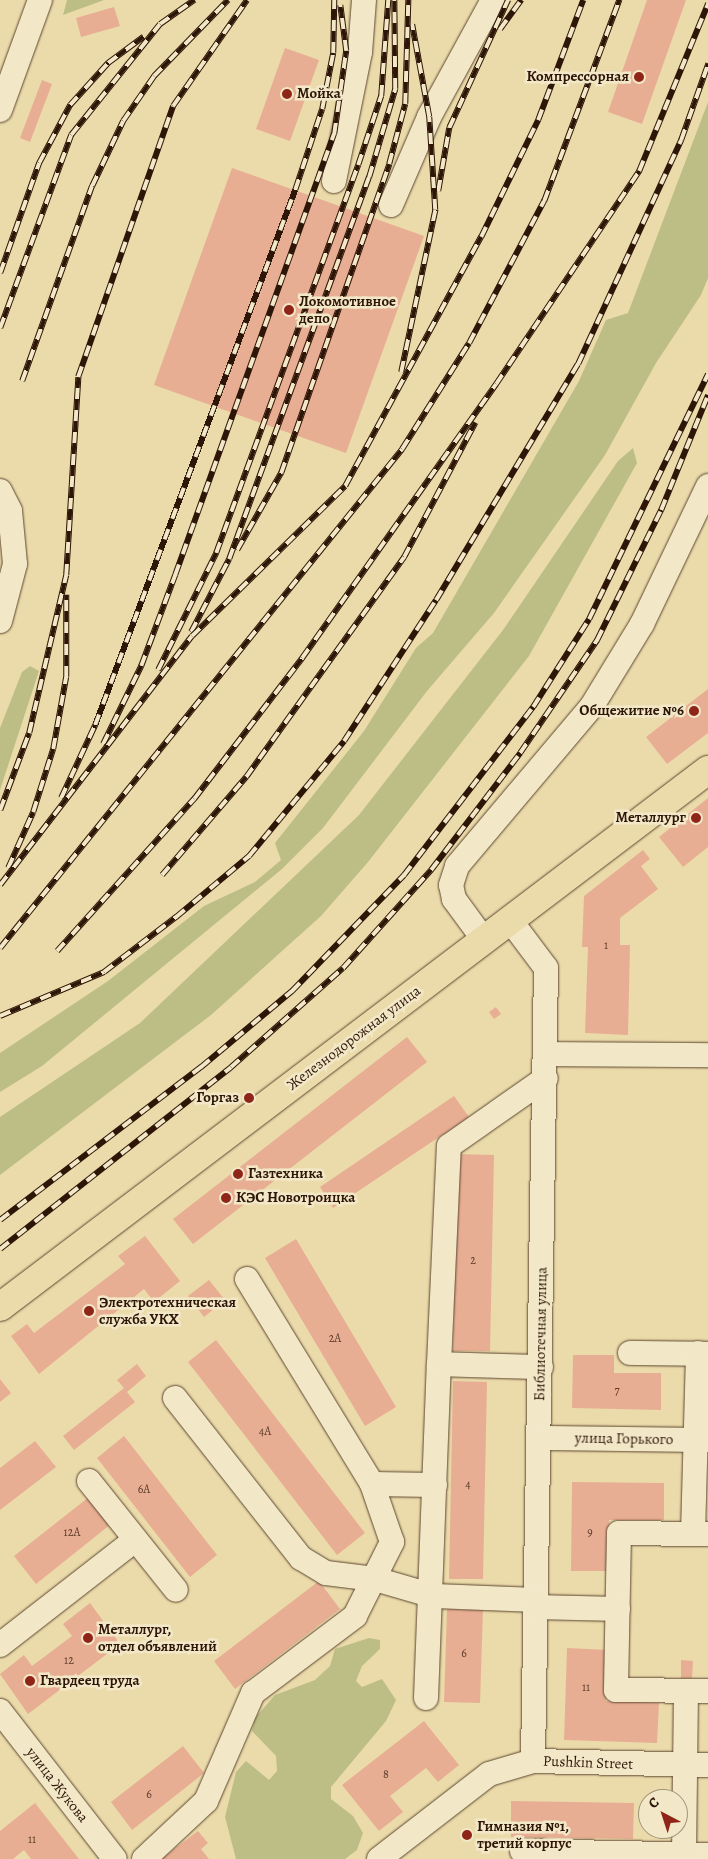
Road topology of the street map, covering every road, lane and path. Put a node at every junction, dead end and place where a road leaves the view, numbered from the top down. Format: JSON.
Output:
{"nodes":[{"id":1,"x":40,"y":0,"type":"edge"},
{"id":2,"x":364,"y":0,"type":"edge"},
{"id":3,"x":493,"y":0,"type":"edge"},
{"id":4,"x":0,"y":110,"type":"edge"},
{"id":5,"x":334,"y":181,"type":"dead end"},
{"id":6,"x":390,"y":206,"type":"dead end"},
{"id":7,"x":708,"y":486,"type":"edge"},
{"id":8,"x":0,"y":491,"type":"edge"},
{"id":9,"x":0,"y":621,"type":"edge"},
{"id":10,"x":708,"y":770,"type":"edge"},
{"id":11,"x":510,"y":920,"type":"junction"},
{"id":12,"x":484,"y":940,"type":"junction"},
{"id":13,"x":547,"y":1054,"type":"junction"},
{"id":14,"x":708,"y":1055,"type":"edge"},
{"id":15,"x":546,"y":1078,"type":"junction"},
{"id":16,"x":247,"y":1279,"type":"dead end"},
{"id":17,"x":0,"y":1307,"type":"edge"},
{"id":18,"x":630,"y":1353,"type":"dead end"},
{"id":19,"x":703,"y":1354,"type":"edge"},
{"id":20,"x":439,"y":1364,"type":"junction"},
{"id":21,"x":541,"y":1366,"type":"junction"},
{"id":22,"x":175,"y":1398,"type":"dead end"},
{"id":23,"x":540,"y":1438,"type":"junction"},
{"id":24,"x":702,"y":1440,"type":"edge"},
{"id":25,"x":89,"y":1481,"type":"dead end"},
{"id":26,"x":372,"y":1484,"type":"junction"},
{"id":27,"x":435,"y":1485,"type":"junction"},
{"id":28,"x":700,"y":1534,"type":"edge"},
{"id":29,"x":136,"y":1540,"type":"junction"},
{"id":30,"x":375,"y":1579,"type":"junction"},
{"id":31,"x":176,"y":1590,"type":"dead end"},
{"id":32,"x":434,"y":1596,"type":"junction"},
{"id":33,"x":536,"y":1603,"type":"junction"},
{"id":34,"x":618,"y":1609,"type":"junction"},
{"id":35,"x":0,"y":1645,"type":"edge"},
{"id":36,"x":697,"y":1691,"type":"edge"},
{"id":37,"x":426,"y":1698,"type":"dead end"},
{"id":38,"x":0,"y":1711,"type":"edge"},
{"id":39,"x":533,"y":1761,"type":"junction"},
{"id":40,"x":684,"y":1765,"type":"junction"},
{"id":41,"x":708,"y":1765,"type":"edge"},
{"id":42,"x":522,"y":1851,"type":"dead end"},
{"id":43,"x":684,"y":1854,"type":"junction"},
{"id":44,"x":708,"y":1855,"type":"edge"},
{"id":45,"x":115,"y":1859,"type":"edge"},
{"id":46,"x":144,"y":1859,"type":"edge"},
{"id":47,"x":379,"y":1859,"type":"edge"}],
"edges":[{"from":1,"to":4,"type":"street"},
{"from":2,"to":5,"type":"street"},
{"from":3,"to":6,"type":"street"},
{"from":7,"to":12,"type":"street"},
{"from":8,"to":9,"type":"street"},
{"from":10,"to":11,"type":"main road","name":"Железнодорожная улица"},
{"from":11,"to":12,"type":"main road","name":"Железнодорожная улица"},
{"from":11,"to":13,"type":"street","name":"Библиотечная улица"},
{"from":12,"to":17,"type":"main road","name":"Железнодорожная улица"},
{"from":13,"to":14,"type":"street"},
{"from":13,"to":15,"type":"street","name":"Библиотечная улица"},
{"from":15,"to":20,"type":"street"},
{"from":15,"to":21,"type":"street","name":"Библиотечная улица"},
{"from":16,"to":26,"type":"street"},
{"from":18,"to":19,"type":"street"},
{"from":19,"to":24,"type":"street"},
{"from":20,"to":21,"type":"street"},
{"from":20,"to":27,"type":"street"},
{"from":21,"to":23,"type":"street","name":"Библиотечная улица"},
{"from":22,"to":30,"type":"street"},
{"from":23,"to":24,"type":"street","name":"улица Горького"},
{"from":23,"to":33,"type":"street","name":"Библиотечная улица"},
{"from":24,"to":28,"type":"street"},
{"from":25,"to":29,"type":"street"},
{"from":26,"to":27,"type":"street"},
{"from":26,"to":30,"type":"street"},
{"from":27,"to":32,"type":"street"},
{"from":28,"to":34,"type":"street"},
{"from":29,"to":31,"type":"street"},
{"from":29,"to":35,"type":"street"},
{"from":30,"to":32,"type":"street"},
{"from":30,"to":46,"type":"street"},
{"from":32,"to":33,"type":"street"},
{"from":32,"to":37,"type":"street"},
{"from":33,"to":34,"type":"street"},
{"from":33,"to":39,"type":"street","name":"Библиотечная улица"},
{"from":34,"to":36,"type":"street"},
{"from":36,"to":40,"type":"street"},
{"from":38,"to":45,"type":"street","name":"улица Жукова"},
{"from":39,"to":40,"type":"street","name":"Pushkin Street"},
{"from":39,"to":47,"type":"street","name":"Pushkin Street"},
{"from":40,"to":41,"type":"street","name":"Pushkin Street"},
{"from":40,"to":43,"type":"street"},
{"from":42,"to":43,"type":"street"},
{"from":43,"to":44,"type":"street"}]}
